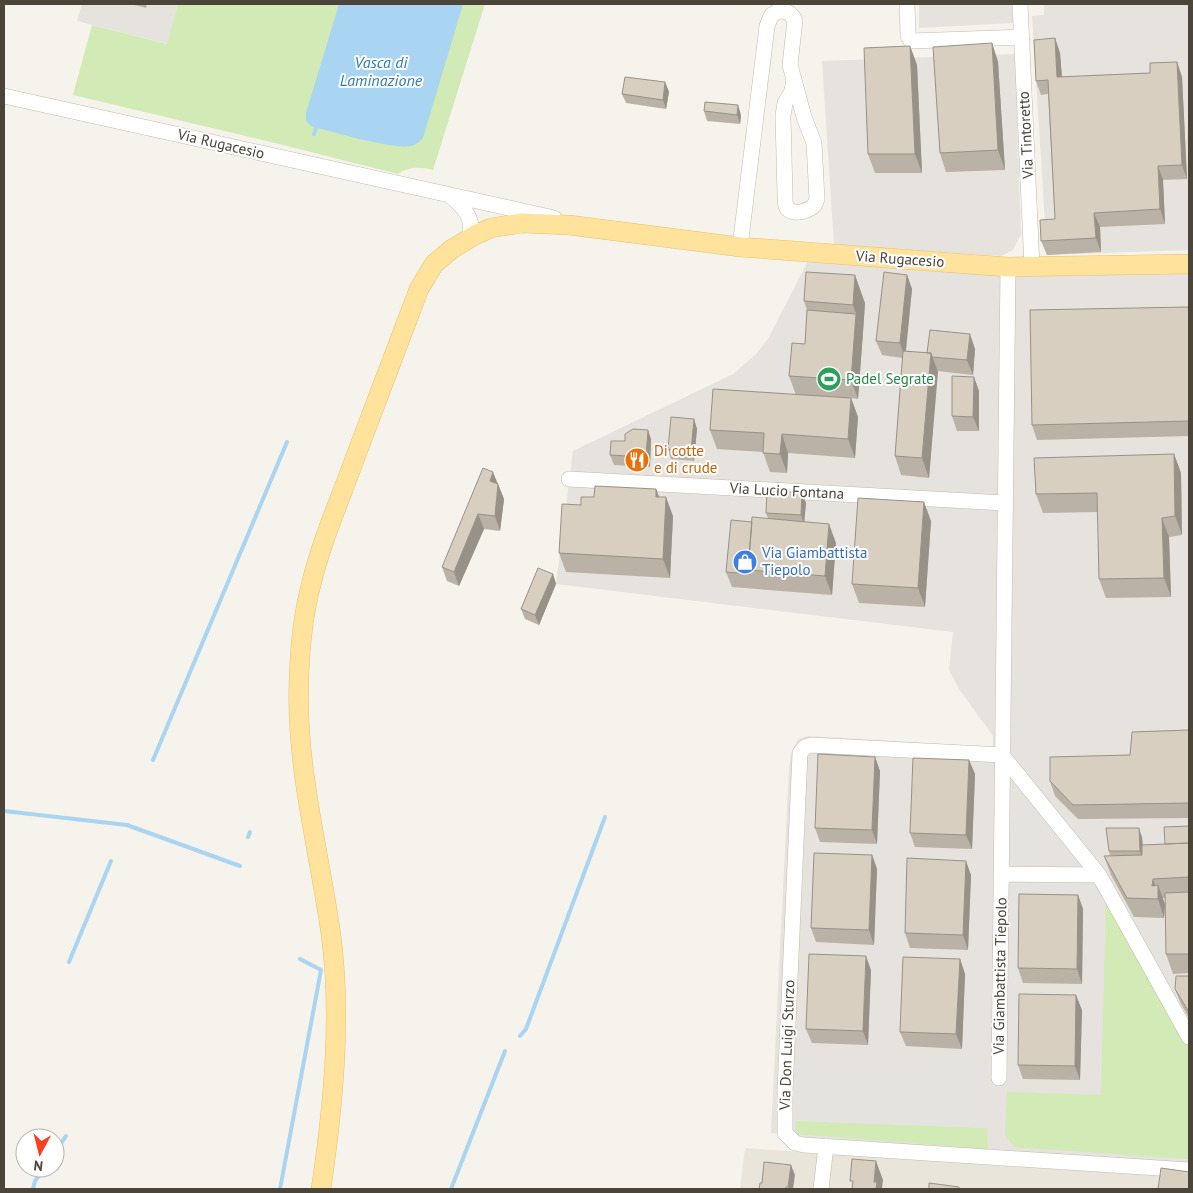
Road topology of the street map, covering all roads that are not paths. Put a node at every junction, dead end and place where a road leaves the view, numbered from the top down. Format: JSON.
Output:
{"nodes":[{"id":1,"x":907,"y":4,"type":"edge"},
{"id":2,"x":1020,"y":4,"type":"edge"},
{"id":3,"x":1022,"y":37,"type":"junction"},
{"id":4,"x":794,"y":79,"type":"junction"},
{"id":5,"x":4,"y":96,"type":"edge"},
{"id":6,"x":444,"y":194,"type":"junction"},
{"id":7,"x":469,"y":232,"type":"junction"},
{"id":8,"x":622,"y":232,"type":"junction"},
{"id":9,"x":740,"y":247,"type":"junction"},
{"id":10,"x":1186,"y":263,"type":"edge"},
{"id":11,"x":1032,"y":266,"type":"junction"},
{"id":12,"x":1008,"y":267,"type":"junction"},
{"id":13,"x":569,"y":479,"type":"dead end"},
{"id":14,"x":1005,"y":503,"type":"junction"},
{"id":15,"x":1002,"y":755,"type":"junction"},
{"id":16,"x":1001,"y":874,"type":"junction"},
{"id":17,"x":1099,"y":875,"type":"junction"},
{"id":18,"x":1189,"y":1037,"type":"edge"},
{"id":19,"x":999,"y":1078,"type":"dead end"},
{"id":20,"x":826,"y":1146,"type":"junction"},
{"id":21,"x":1189,"y":1170,"type":"edge"},
{"id":22,"x":321,"y":1189,"type":"edge"},
{"id":23,"x":821,"y":1189,"type":"edge"}],
"edges":[{"from":1,"to":3,"type":"street"},
{"from":2,"to":3,"type":"street","name":"Via Tintoretto"},
{"from":3,"to":11,"type":"street","name":"Via Tintoretto"},
{"from":4,"to":4,"type":"street"},
{"from":4,"to":9,"type":"street"},
{"from":5,"to":6,"type":"street","name":"Via Rugacesio"},
{"from":6,"to":7,"type":"street"},
{"from":6,"to":8,"type":"street","name":"Via Rugacesio"},
{"from":7,"to":8,"type":"main road","name":"Via Rugacesio"},
{"from":7,"to":22,"type":"main road","name":"Via Rugacesio"},
{"from":8,"to":9,"type":"main road","name":"Via Rugacesio"},
{"from":9,"to":12,"type":"main road","name":"Via Rugacesio"},
{"from":10,"to":11,"type":"main road","name":"Via Rugacesio"},
{"from":11,"to":12,"type":"main road","name":"Via Rugacesio"},
{"from":12,"to":14,"type":"street","name":"Via Giambattista Tiepolo"},
{"from":13,"to":14,"type":"street","name":"Via Lucio Fontana"},
{"from":14,"to":15,"type":"street","name":"Via Giambattista Tiepolo"},
{"from":15,"to":16,"type":"street","name":"Via Giambattista Tiepolo"},
{"from":15,"to":17,"type":"street"},
{"from":15,"to":20,"type":"street","name":"Via Don Luigi Sturzo"},
{"from":16,"to":17,"type":"street"},
{"from":16,"to":19,"type":"street","name":"Via Giambattista Tiepolo"},
{"from":17,"to":18,"type":"street"},
{"from":20,"to":21,"type":"street","name":"Via Don Luigi Sturzo"},
{"from":20,"to":23,"type":"street"}]}
